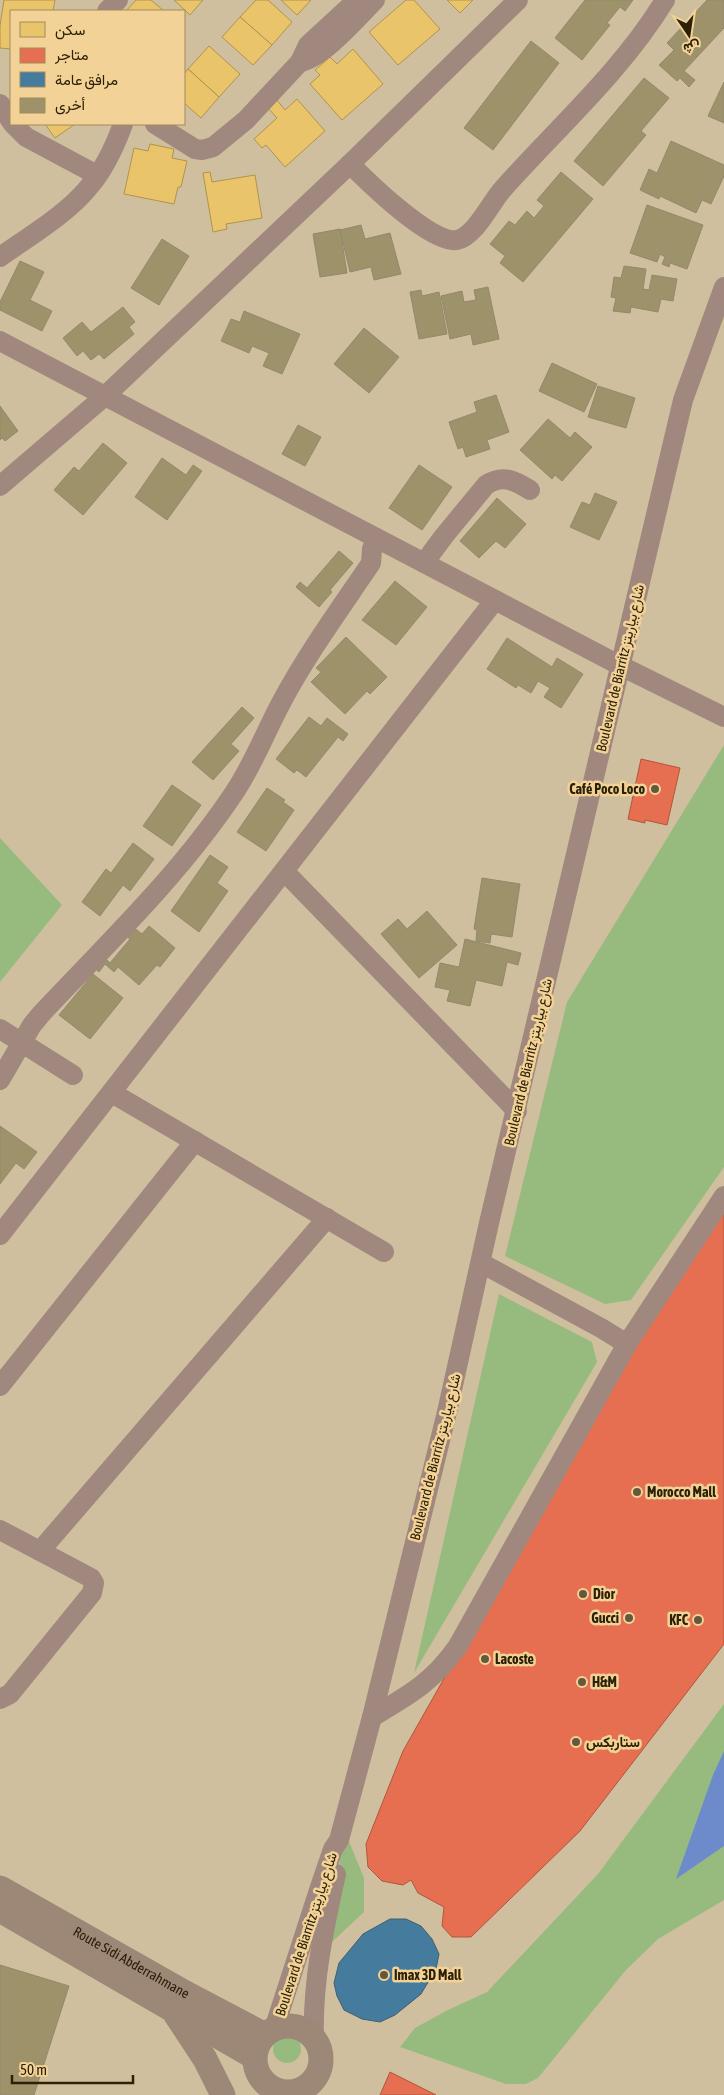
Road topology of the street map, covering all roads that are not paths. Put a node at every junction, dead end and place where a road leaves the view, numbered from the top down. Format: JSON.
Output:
{"nodes":[{"id":1,"x":118,"y":0,"type":"edge"},
{"id":2,"x":357,"y":0,"type":"edge"},
{"id":3,"x":375,"y":0,"type":"edge"},
{"id":4,"x":518,"y":0,"type":"edge"},
{"id":5,"x":665,"y":0,"type":"edge"},
{"id":6,"x":108,"y":10,"type":"edge"},
{"id":7,"x":300,"y":62,"type":"junction"},
{"id":8,"x":0,"y":104,"type":"edge"},
{"id":9,"x":10,"y":119,"type":"edge"},
{"id":10,"x":15,"y":125,"type":"edge"},
{"id":11,"x":113,"y":125,"type":"edge"},
{"id":12,"x":123,"y":125,"type":"edge"},
{"id":13,"x":157,"y":125,"type":"edge"},
{"id":14,"x":350,"y":164,"type":"junction"},
{"id":15,"x":97,"y":175,"type":"junction"},
{"id":16,"x":0,"y":257,"type":"edge"},
{"id":17,"x":724,"y":287,"type":"edge"},
{"id":18,"x":0,"y":341,"type":"edge"},
{"id":19,"x":105,"y":396,"type":"junction"},
{"id":20,"x":0,"y":486,"type":"edge"},
{"id":21,"x":530,"y":490,"type":"dead end"},
{"id":22,"x":376,"y":538,"type":"junction"},
{"id":23,"x":394,"y":547,"type":"junction"},
{"id":24,"x":371,"y":563,"type":"junction"},
{"id":25,"x":424,"y":563,"type":"junction"},
{"id":26,"x":495,"y":600,"type":"junction"},
{"id":27,"x":621,"y":666,"type":"junction"},
{"id":28,"x":724,"y":717,"type":"edge"},
{"id":29,"x":284,"y":871,"type":"junction"},
{"id":30,"x":0,"y":1029,"type":"edge"},
{"id":31,"x":22,"y":1043,"type":"junction"},
{"id":32,"x":73,"y":1075,"type":"dead end"},
{"id":33,"x":0,"y":1080,"type":"edge"},
{"id":34,"x":112,"y":1093,"type":"junction"},
{"id":35,"x":517,"y":1112,"type":"junction"},
{"id":36,"x":195,"y":1141,"type":"junction"},
{"id":37,"x":724,"y":1196,"type":"edge"},
{"id":38,"x":327,"y":1218,"type":"junction"},
{"id":39,"x":0,"y":1235,"type":"edge"},
{"id":40,"x":384,"y":1252,"type":"dead end"},
{"id":41,"x":481,"y":1263,"type":"junction"},
{"id":42,"x":627,"y":1344,"type":"junction"},
{"id":43,"x":0,"y":1386,"type":"edge"},
{"id":44,"x":0,"y":1530,"type":"edge"},
{"id":45,"x":40,"y":1551,"type":"junction"},
{"id":46,"x":0,"y":1699,"type":"edge"},
{"id":47,"x":372,"y":1717,"type":"junction"},
{"id":48,"x":339,"y":1840,"type":"junction"},
{"id":49,"x":0,"y":1888,"type":"edge"},
{"id":50,"x":0,"y":1910,"type":"edge"},
{"id":51,"x":172,"y":2009,"type":"junction"},
{"id":52,"x":269,"y":2032,"type":"junction"},
{"id":53,"x":314,"y":2039,"type":"junction"},
{"id":54,"x":259,"y":2077,"type":"edge"},
{"id":55,"x":295,"y":2093,"type":"edge"},
{"id":56,"x":223,"y":2095,"type":"edge"}],
"edges":[{"from":1,"to":6,"type":"street"},
{"from":2,"to":7,"type":"street"},
{"from":3,"to":7,"type":"street"},
{"from":4,"to":14,"type":"street"},
{"from":5,"to":14,"type":"street"},
{"from":7,"to":13,"type":"street"},
{"from":8,"to":9,"type":"street"},
{"from":10,"to":15,"type":"street"},
{"from":11,"to":15,"type":"street"},
{"from":12,"to":15,"type":"street"},
{"from":14,"to":19,"type":"street"},
{"from":15,"to":16,"type":"street"},
{"from":17,"to":27,"type":"street","name":"Boulevard de Biarritz شارع بياريتز"},
{"from":18,"to":19,"type":"street"},
{"from":19,"to":20,"type":"street"},
{"from":19,"to":22,"type":"street"},
{"from":21,"to":25,"type":"street"},
{"from":22,"to":23,"type":"street"},
{"from":22,"to":24,"type":"street"},
{"from":23,"to":24,"type":"street"},
{"from":23,"to":25,"type":"street"},
{"from":24,"to":31,"type":"street"},
{"from":25,"to":26,"type":"street"},
{"from":26,"to":27,"type":"street"},
{"from":26,"to":29,"type":"street"},
{"from":27,"to":28,"type":"street"},
{"from":27,"to":35,"type":"street","name":"Boulevard de Biarritz شارع بياريتز"},
{"from":29,"to":34,"type":"street"},
{"from":29,"to":35,"type":"street"},
{"from":30,"to":31,"type":"street"},
{"from":31,"to":32,"type":"street"},
{"from":31,"to":33,"type":"street"},
{"from":34,"to":36,"type":"street"},
{"from":34,"to":39,"type":"street"},
{"from":35,"to":41,"type":"street","name":"Boulevard de Biarritz شارع بياريتز"},
{"from":36,"to":38,"type":"street"},
{"from":36,"to":43,"type":"street"},
{"from":37,"to":42,"type":"street"},
{"from":38,"to":40,"type":"street"},
{"from":38,"to":45,"type":"street"},
{"from":41,"to":42,"type":"street"},
{"from":41,"to":47,"type":"street","name":"Boulevard de Biarritz شارع بياريتز"},
{"from":42,"to":47,"type":"street"},
{"from":44,"to":45,"type":"street"},
{"from":45,"to":46,"type":"street"},
{"from":47,"to":48,"type":"street","name":"Boulevard de Biarritz شارع بياريتز"},
{"from":48,"to":52,"type":"street","name":"Boulevard de Biarritz شارع بياريتز"},
{"from":48,"to":53,"type":"street","name":"Boulevard de Biarritz شارع بياريتز"},
{"from":49,"to":52,"type":"main road","name":"Route Sidi Abderrahmane"},
{"from":50,"to":51,"type":"main road","name":"Route Sidi Abderrahmane"},
{"from":51,"to":54,"type":"main road","name":"Route Sidi Abderrahmane"},
{"from":51,"to":56,"type":"main road"},
{"from":52,"to":53,"type":"main road"},
{"from":52,"to":54,"type":"main road"},
{"from":53,"to":55,"type":"main road"},
{"from":54,"to":55,"type":"main road"}]}
